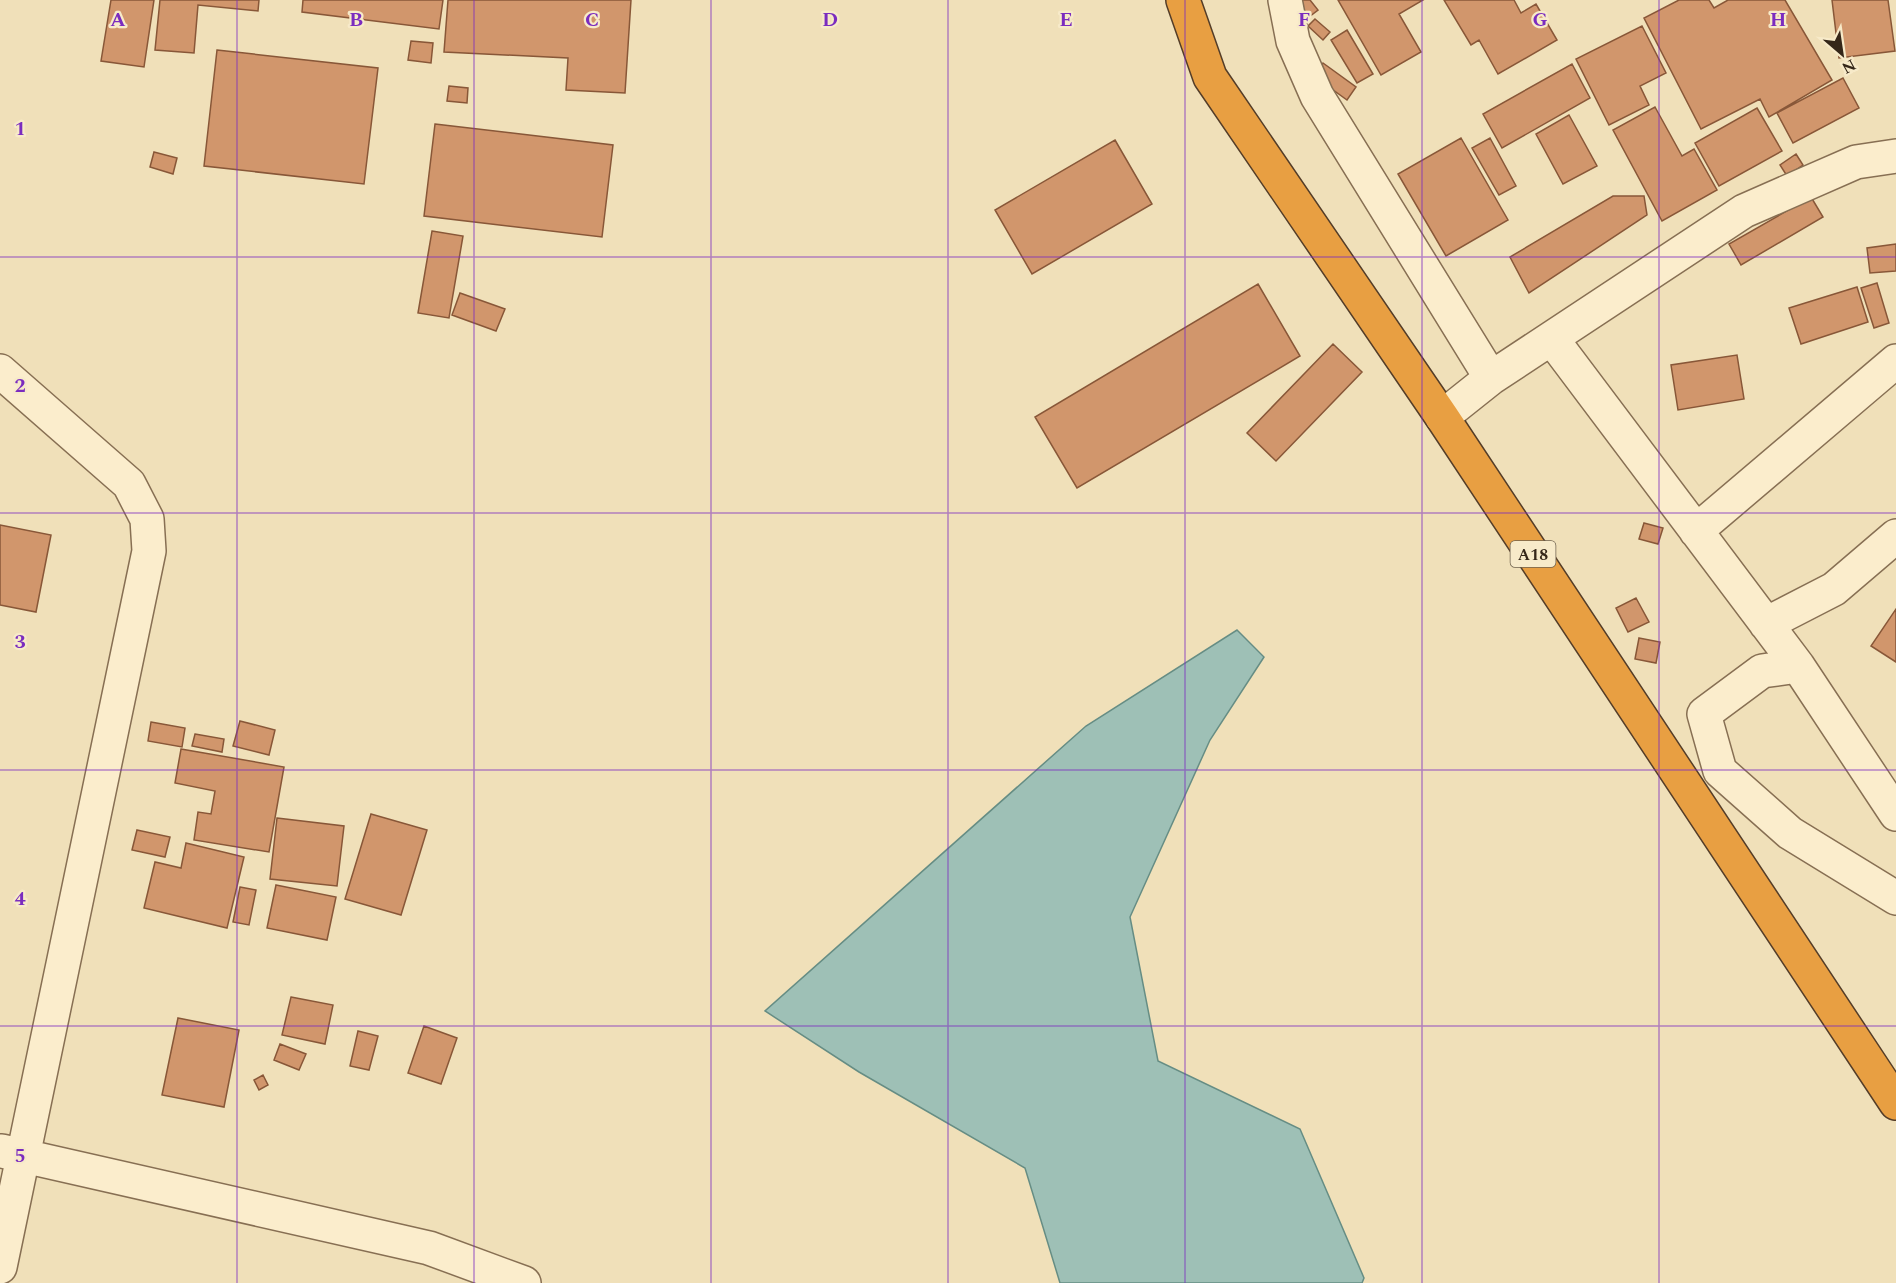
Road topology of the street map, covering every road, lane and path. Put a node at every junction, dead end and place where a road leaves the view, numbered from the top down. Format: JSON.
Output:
{"nodes":[{"id":1,"x":1183,"y":0,"type":"edge"},
{"id":2,"x":1285,"y":0,"type":"edge"},
{"id":3,"x":1896,"y":156,"type":"edge"},
{"id":4,"x":1552,"y":339,"type":"junction"},
{"id":5,"x":1896,"y":361,"type":"edge"},
{"id":6,"x":0,"y":371,"type":"edge"},
{"id":7,"x":1491,"y":378,"type":"junction"},
{"id":8,"x":1442,"y":417,"type":"junction"},
{"id":9,"x":1696,"y":531,"type":"junction"},
{"id":10,"x":1896,"y":536,"type":"edge"},
{"id":11,"x":1766,"y":624,"type":"junction"},
{"id":12,"x":1798,"y":666,"type":"junction"},
{"id":13,"x":1896,"y":814,"type":"edge"},
{"id":14,"x":1896,"y":898,"type":"edge"},
{"id":15,"x":1896,"y":1104,"type":"edge"},
{"id":16,"x":11,"y":1153,"type":"edge"},
{"id":17,"x":0,"y":1268,"type":"edge"},
{"id":18,"x":524,"y":1283,"type":"edge"}],
"edges":[{"from":1,"to":8,"type":"highway","number":"A18"},
{"from":2,"to":7,"type":"street"},
{"from":3,"to":4,"type":"street"},
{"from":4,"to":7,"type":"street"},
{"from":4,"to":9,"type":"street"},
{"from":5,"to":9,"type":"street"},
{"from":6,"to":16,"type":"street"},
{"from":7,"to":8,"type":"street"},
{"from":8,"to":15,"type":"highway","number":"A18"},
{"from":9,"to":11,"type":"street"},
{"from":10,"to":11,"type":"street"},
{"from":11,"to":12,"type":"street"},
{"from":12,"to":13,"type":"street"},
{"from":12,"to":14,"type":"street"},
{"from":16,"to":17,"type":"street"},
{"from":16,"to":18,"type":"street"}]}
